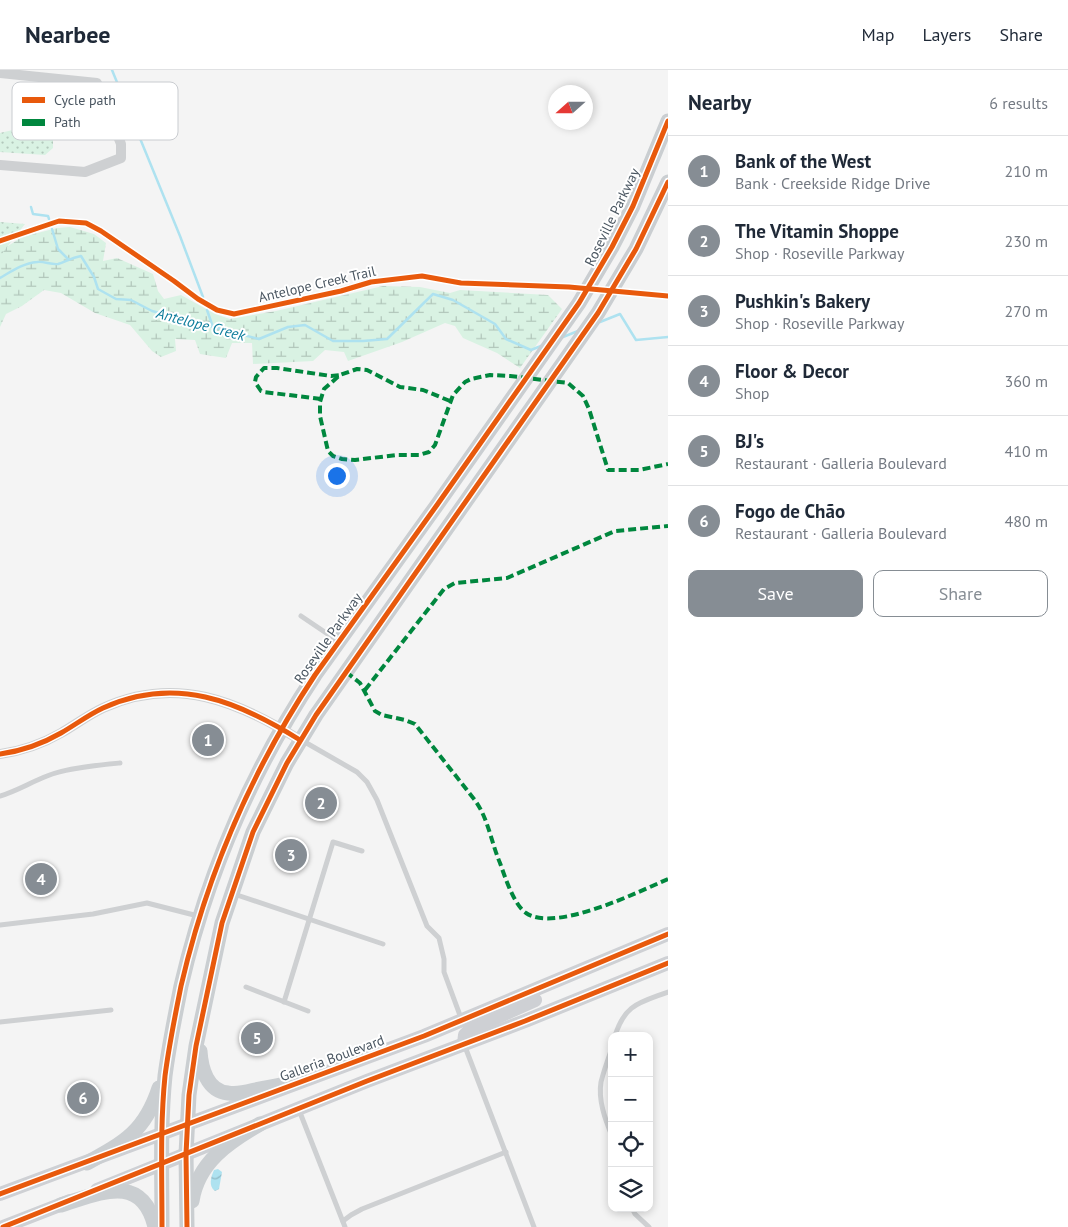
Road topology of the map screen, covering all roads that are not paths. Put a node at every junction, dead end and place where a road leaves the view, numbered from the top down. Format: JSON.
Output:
{"nodes":[{"id":1,"x":0,"y":73,"type":"edge"},
{"id":2,"x":87,"y":82,"type":"edge"},
{"id":3,"x":668,"y":121,"type":"edge"},
{"id":4,"x":119,"y":140,"type":"edge"},
{"id":5,"x":0,"y":165,"type":"edge"},
{"id":6,"x":668,"y":182,"type":"edge"},
{"id":7,"x":302,"y":616,"type":"dead end"},
{"id":8,"x":339,"y":642,"type":"junction"},
{"id":9,"x":281,"y":728,"type":"junction"},
{"id":10,"x":300,"y":740,"type":"junction"},
{"id":11,"x":0,"y":754,"type":"edge"},
{"id":12,"x":120,"y":763,"type":"dead end"},
{"id":13,"x":0,"y":796,"type":"edge"},
{"id":14,"x":362,"y":851,"type":"dead end"},
{"id":15,"x":232,"y":893,"type":"junction"},
{"id":16,"x":199,"y":916,"type":"junction"},
{"id":17,"x":309,"y":920,"type":"junction"},
{"id":18,"x":0,"y":925,"type":"edge"},
{"id":19,"x":668,"y":934,"type":"edge"},
{"id":20,"x":383,"y":944,"type":"dead end"},
{"id":21,"x":668,"y":963,"type":"edge"},
{"id":22,"x":574,"y":974,"type":"junction"},
{"id":23,"x":246,"y":987,"type":"dead end"},
{"id":24,"x":668,"y":992,"type":"edge"},
{"id":25,"x":284,"y":1002,"type":"junction"},
{"id":26,"x":111,"y":1010,"type":"dead end"},
{"id":27,"x":308,"y":1011,"type":"dead end"},
{"id":28,"x":202,"y":1016,"type":"junction"},
{"id":29,"x":462,"y":1021,"type":"junction"},
{"id":30,"x":0,"y":1022,"type":"edge"},
{"id":31,"x":616,"y":1032,"type":"edge"},
{"id":32,"x":464,"y":1044,"type":"junction"},
{"id":33,"x":168,"y":1050,"type":"junction"},
{"id":34,"x":608,"y":1060,"type":"edge"},
{"id":35,"x":302,"y":1080,"type":"junction"},
{"id":36,"x":299,"y":1110,"type":"junction"},
{"id":37,"x":260,"y":1124,"type":"junction"},
{"id":38,"x":186,"y":1125,"type":"junction"},
{"id":39,"x":608,"y":1126,"type":"edge"},
{"id":40,"x":162,"y":1134,"type":"junction"},
{"id":41,"x":506,"y":1152,"type":"junction"},
{"id":42,"x":186,"y":1154,"type":"junction"},
{"id":43,"x":87,"y":1163,"type":"junction"},
{"id":44,"x":161,"y":1164,"type":"junction"},
{"id":45,"x":0,"y":1194,"type":"edge"},
{"id":46,"x":61,"y":1205,"type":"junction"},
{"id":47,"x":634,"y":1212,"type":"edge"},
{"id":48,"x":342,"y":1221,"type":"junction"},
{"id":49,"x":3,"y":1227,"type":"edge"},
{"id":50,"x":155,"y":1227,"type":"edge"},
{"id":51,"x":162,"y":1227,"type":"edge"},
{"id":52,"x":188,"y":1227,"type":"edge"},
{"id":53,"x":345,"y":1227,"type":"edge"},
{"id":54,"x":534,"y":1227,"type":"edge"},
{"id":55,"x":649,"y":1227,"type":"edge"}],
"edges":[{"from":1,"to":2,"type":"street"},
{"from":3,"to":8,"type":"main road","name":"Roseville Parkway"},
{"from":4,"to":5,"type":"street"},
{"from":6,"to":10,"type":"main road"},
{"from":7,"to":8,"type":"lane"},
{"from":8,"to":9,"type":"main road","name":"Roseville Parkway"},
{"from":9,"to":10,"type":"street"},
{"from":9,"to":11,"type":"street"},
{"from":9,"to":16,"type":"main road","name":"Roseville Parkway"},
{"from":10,"to":15,"type":"main road"},
{"from":10,"to":29,"type":"lane"},
{"from":12,"to":13,"type":"lane"},
{"from":14,"to":17,"type":"lane"},
{"from":15,"to":17,"type":"lane"},
{"from":15,"to":28,"type":"main road"},
{"from":16,"to":18,"type":"lane"},
{"from":16,"to":33,"type":"main road","name":"Roseville Parkway"},
{"from":17,"to":20,"type":"lane"},
{"from":17,"to":25,"type":"lane"},
{"from":19,"to":22,"type":"main road","name":"Galleria Boulevard"},
{"from":21,"to":32,"type":"main road"},
{"from":22,"to":29,"type":"main road","name":"Galleria Boulevard"},
{"from":22,"to":32,"type":"main road"},
{"from":23,"to":25,"type":"lane"},
{"from":24,"to":31,"type":"lane"},
{"from":25,"to":27,"type":"lane"},
{"from":26,"to":30,"type":"lane"},
{"from":28,"to":35,"type":"main road"},
{"from":28,"to":38,"type":"main road"},
{"from":29,"to":35,"type":"main road","name":"Galleria Boulevard"},
{"from":32,"to":36,"type":"main road"},
{"from":32,"to":41,"type":"lane"},
{"from":33,"to":40,"type":"main road","name":"Roseville Parkway"},
{"from":33,"to":43,"type":"main road"},
{"from":34,"to":39,"type":"lane"},
{"from":35,"to":38,"type":"main road","name":"Galleria Boulevard"},
{"from":36,"to":37,"type":"main road"},
{"from":36,"to":48,"type":"lane"},
{"from":37,"to":42,"type":"main road"},
{"from":37,"to":52,"type":"main road"},
{"from":38,"to":40,"type":"main road","name":"Galleria Boulevard"},
{"from":38,"to":42,"type":"main road"},
{"from":40,"to":43,"type":"main road","name":"Galleria Boulevard"},
{"from":40,"to":44,"type":"main road","name":"Roseville Parkway"},
{"from":41,"to":48,"type":"lane"},
{"from":41,"to":54,"type":"lane"},
{"from":42,"to":44,"type":"main road"},
{"from":42,"to":52,"type":"main road"},
{"from":43,"to":45,"type":"main road","name":"Galleria Boulevard"},
{"from":44,"to":46,"type":"main road"},
{"from":44,"to":51,"type":"main road","name":"Roseville Parkway"},
{"from":46,"to":49,"type":"main road"},
{"from":46,"to":50,"type":"main road"},
{"from":47,"to":55,"type":"lane"},
{"from":48,"to":53,"type":"lane"}]}
